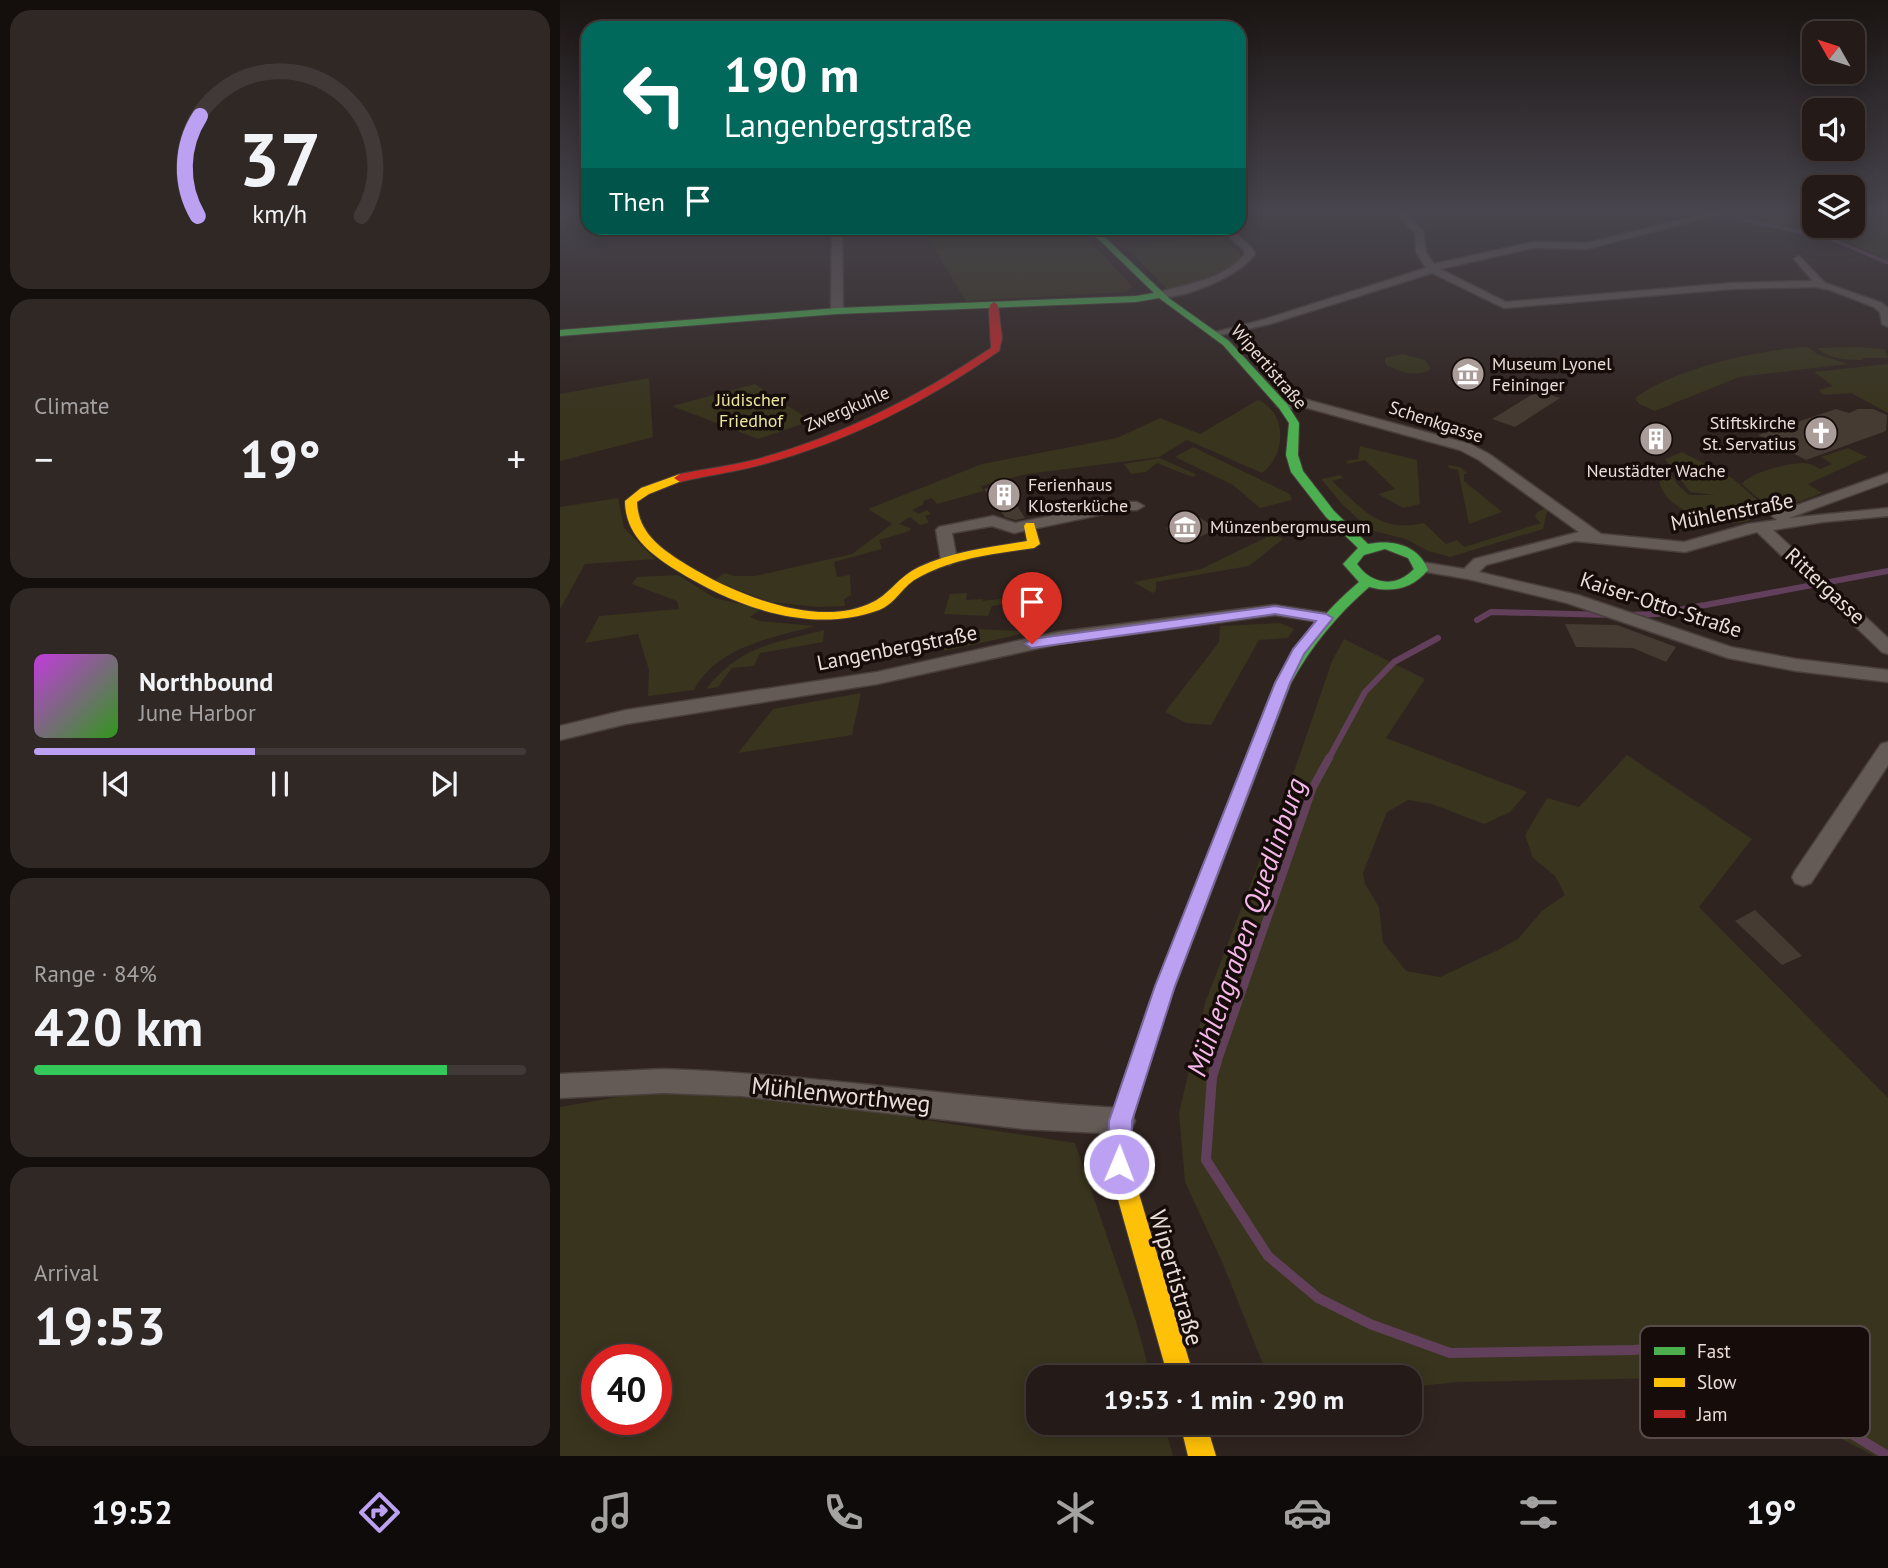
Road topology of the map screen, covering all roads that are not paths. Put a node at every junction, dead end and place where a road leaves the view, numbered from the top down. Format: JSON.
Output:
{"nodes":[{"id":1,"x":837,"y":278,"type":"edge"},
{"id":2,"x":1142,"y":278,"type":"edge"},
{"id":3,"x":1215,"y":278,"type":"edge"},
{"id":4,"x":1404,"y":278,"type":"edge"},
{"id":5,"x":1448,"y":278,"type":"edge"},
{"id":6,"x":1816,"y":278,"type":"edge"},
{"id":7,"x":1822,"y":285,"type":"junction"},
{"id":8,"x":1160,"y":295,"type":"junction"},
{"id":9,"x":994,"y":305,"type":"junction"},
{"id":10,"x":836,"y":311,"type":"junction"},
{"id":11,"x":1888,"y":324,"type":"edge"},
{"id":12,"x":560,"y":333,"type":"edge"},
{"id":13,"x":1216,"y":335,"type":"junction"},
{"id":14,"x":1283,"y":406,"type":"junction"},
{"id":15,"x":1888,"y":477,"type":"edge"},
{"id":16,"x":1137,"y":506,"type":"dead end"},
{"id":17,"x":1888,"y":512,"type":"edge"},
{"id":18,"x":1030,"y":526,"type":"junction"},
{"id":19,"x":1755,"y":528,"type":"junction"},
{"id":20,"x":1596,"y":536,"type":"junction"},
{"id":21,"x":1365,"y":548,"type":"junction"},
{"id":22,"x":949,"y":560,"type":"junction"},
{"id":23,"x":1421,"y":567,"type":"junction"},
{"id":24,"x":1468,"y":574,"type":"junction"},
{"id":25,"x":1367,"y":582,"type":"junction"},
{"id":26,"x":1326,"y":618,"type":"junction"},
{"id":27,"x":1888,"y":648,"type":"edge"},
{"id":28,"x":1888,"y":676,"type":"edge"},
{"id":29,"x":560,"y":733,"type":"edge"},
{"id":30,"x":1888,"y":749,"type":"edge"},
{"id":31,"x":1803,"y":877,"type":"dead end"},
{"id":32,"x":560,"y":1086,"type":"edge"},
{"id":33,"x":1121,"y":1121,"type":"junction"},
{"id":34,"x":1178,"y":1365,"type":"edge"},
{"id":35,"x":1196,"y":1435,"type":"edge"},
{"id":36,"x":1202,"y":1456,"type":"edge"}],
"edges":[{"from":1,"to":10,"type":"street"},
{"from":2,"to":8,"type":"street","name":"Wipertistraße"},
{"from":3,"to":8,"type":"street"},
{"from":4,"to":13,"type":"street"},
{"from":5,"to":7,"type":"street"},
{"from":6,"to":7,"type":"street"},
{"from":7,"to":11,"type":"street"},
{"from":8,"to":9,"type":"street"},
{"from":8,"to":13,"type":"street","name":"Wipertistraße"},
{"from":9,"to":10,"type":"street"},
{"from":9,"to":22,"type":"street","name":"Zwergkuhle"},
{"from":10,"to":12,"type":"street"},
{"from":13,"to":14,"type":"street","name":"Wipertistraße"},
{"from":14,"to":20,"type":"street","name":"Schenkgasse"},
{"from":14,"to":21,"type":"street","name":"Wipertistraße"},
{"from":15,"to":19,"type":"street"},
{"from":16,"to":18,"type":"street"},
{"from":17,"to":19,"type":"street","name":"Mühlenstraße"},
{"from":18,"to":22,"type":"street"},
{"from":18,"to":22,"type":"street"},
{"from":19,"to":20,"type":"street","name":"Mühlenstraße"},
{"from":19,"to":27,"type":"street","name":"Rittergasse"},
{"from":20,"to":24,"type":"street","name":"Mühlenstraße"},
{"from":21,"to":23,"type":"street"},
{"from":21,"to":25,"type":"street"},
{"from":23,"to":24,"type":"street","name":"Kaiser-Otto-Straße"},
{"from":23,"to":25,"type":"street"},
{"from":24,"to":28,"type":"street","name":"Kaiser-Otto-Straße"},
{"from":25,"to":26,"type":"street","name":"Wipertistraße"},
{"from":26,"to":29,"type":"street","name":"Langenbergstraße"},
{"from":26,"to":33,"type":"street","name":"Wipertistraße"},
{"from":30,"to":31,"type":"street"},
{"from":32,"to":33,"type":"street","name":"Mühlenworthweg"},
{"from":33,"to":34,"type":"street","name":"Wipertistraße"},
{"from":35,"to":36,"type":"street"}]}
